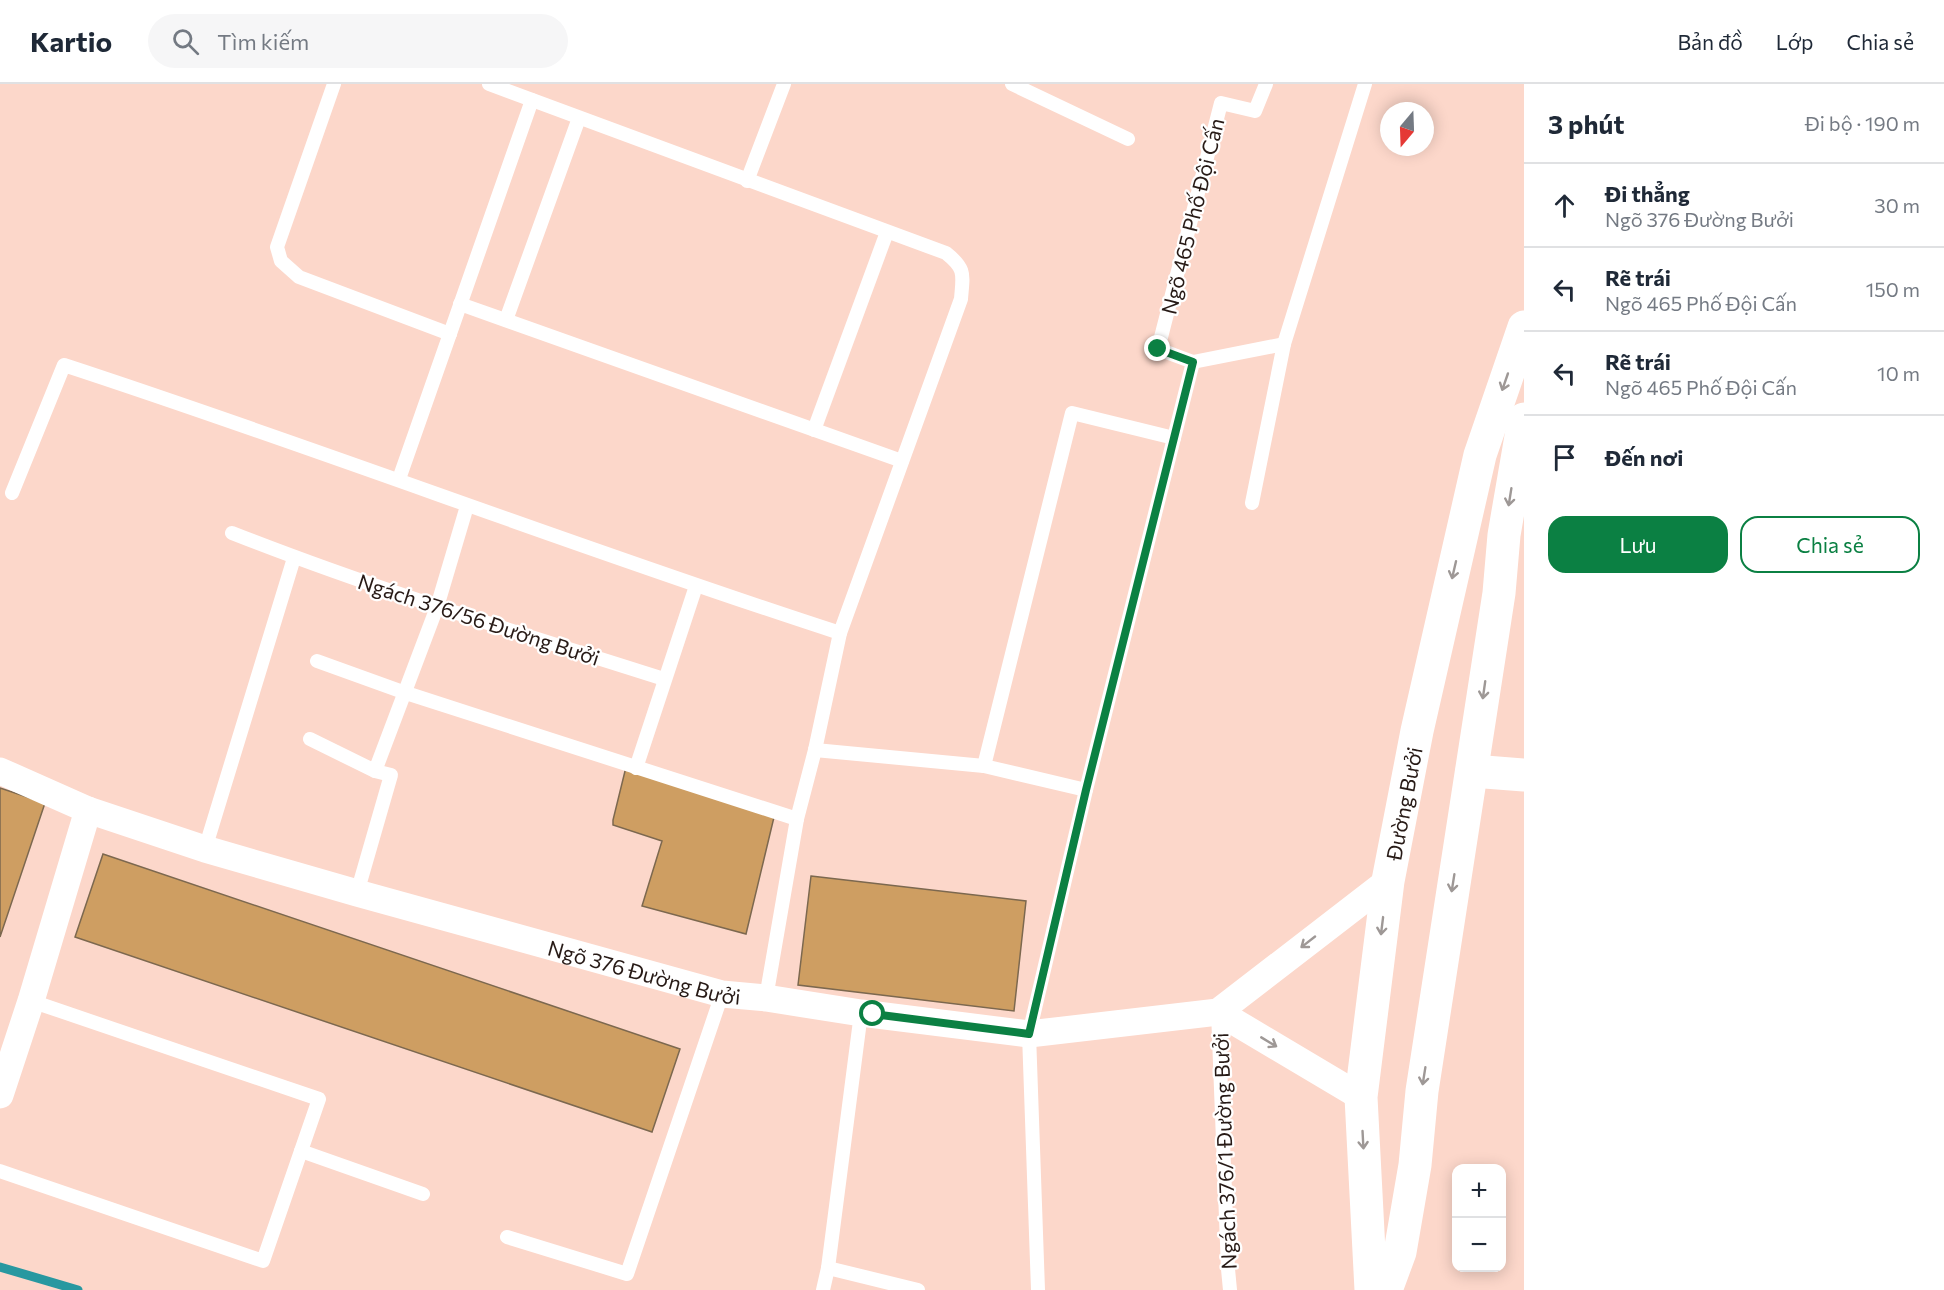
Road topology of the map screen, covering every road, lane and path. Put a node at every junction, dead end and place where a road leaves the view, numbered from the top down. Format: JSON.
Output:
{"nodes":[{"id":1,"x":334,"y":84,"type":"edge"},
{"id":2,"x":489,"y":84,"type":"edge"},
{"id":3,"x":784,"y":84,"type":"edge"},
{"id":4,"x":1012,"y":84,"type":"edge"},
{"id":5,"x":1266,"y":84,"type":"edge"},
{"id":6,"x":1365,"y":84,"type":"edge"},
{"id":7,"x":532,"y":100,"type":"junction"},
{"id":8,"x":579,"y":118,"type":"junction"},
{"id":9,"x":1128,"y":139,"type":"dead end"},
{"id":10,"x":747,"y":181,"type":"junction"},
{"id":11,"x":887,"y":232,"type":"junction"},
{"id":12,"x":460,"y":304,"type":"junction"},
{"id":13,"x":506,"y":320,"type":"junction"},
{"id":14,"x":1524,"y":327,"type":"edge"},
{"id":15,"x":450,"y":334,"type":"junction"},
{"id":16,"x":1284,"y":344,"type":"junction"},
{"id":17,"x":1193,"y":362,"type":"junction"},
{"id":18,"x":1524,"y":419,"type":"edge"},
{"id":19,"x":814,"y":430,"type":"junction"},
{"id":20,"x":1174,"y":438,"type":"junction"},
{"id":21,"x":902,"y":461,"type":"junction"},
{"id":22,"x":399,"y":479,"type":"junction"},
{"id":23,"x":12,"y":493,"type":"dead end"},
{"id":24,"x":1252,"y":503,"type":"dead end"},
{"id":25,"x":467,"y":506,"type":"junction"},
{"id":26,"x":232,"y":533,"type":"dead end"},
{"id":27,"x":294,"y":558,"type":"junction"},
{"id":28,"x":696,"y":586,"type":"junction"},
{"id":29,"x":437,"y":607,"type":"junction"},
{"id":30,"x":840,"y":633,"type":"junction"},
{"id":31,"x":317,"y":661,"type":"dead end"},
{"id":32,"x":664,"y":679,"type":"junction"},
{"id":33,"x":403,"y":692,"type":"junction"},
{"id":34,"x":310,"y":739,"type":"dead end"},
{"id":35,"x":815,"y":750,"type":"junction"},
{"id":36,"x":984,"y":766,"type":"junction"},
{"id":37,"x":636,"y":768,"type":"junction"},
{"id":38,"x":0,"y":771,"type":"edge"},
{"id":39,"x":375,"y":771,"type":"junction"},
{"id":40,"x":1472,"y":771,"type":"junction"},
{"id":41,"x":1524,"y":775,"type":"edge"},
{"id":42,"x":1086,"y":790,"type":"junction"},
{"id":43,"x":88,"y":810,"type":"junction"},
{"id":44,"x":797,"y":819,"type":"junction"},
{"id":45,"x":205,"y":849,"type":"junction"},
{"id":46,"x":1388,"y":881,"type":"junction"},
{"id":47,"x":357,"y":893,"type":"junction"},
{"id":48,"x":722,"y":994,"type":"junction"},
{"id":49,"x":766,"y":998,"type":"junction"},
{"id":50,"x":31,"y":1001,"type":"junction"},
{"id":51,"x":1218,"y":1012,"type":"junction"},
{"id":52,"x":861,"y":1013,"type":"junction"},
{"id":53,"x":1029,"y":1034,"type":"junction"},
{"id":54,"x":0,"y":1095,"type":"edge"},
{"id":55,"x":1360,"y":1096,"type":"junction"},
{"id":56,"x":302,"y":1151,"type":"junction"},
{"id":57,"x":0,"y":1171,"type":"edge"},
{"id":58,"x":423,"y":1194,"type":"dead end"},
{"id":59,"x":507,"y":1237,"type":"dead end"},
{"id":60,"x":828,"y":1268,"type":"junction"},
{"id":61,"x":823,"y":1290,"type":"edge"},
{"id":62,"x":918,"y":1290,"type":"edge"},
{"id":63,"x":1038,"y":1290,"type":"edge"},
{"id":64,"x":1230,"y":1290,"type":"edge"},
{"id":65,"x":1371,"y":1290,"type":"edge"},
{"id":66,"x":1386,"y":1290,"type":"edge"}],
"edges":[{"from":1,"to":15,"type":"lane"},
{"from":2,"to":7,"type":"lane"},
{"from":3,"to":10,"type":"lane"},
{"from":4,"to":9,"type":"lane"},
{"from":5,"to":17,"type":"lane","name":"Ngõ 465 Phố Đội Cấn"},
{"from":6,"to":16,"type":"lane"},
{"from":7,"to":8,"type":"lane"},
{"from":7,"to":12,"type":"lane"},
{"from":8,"to":10,"type":"lane"},
{"from":8,"to":13,"type":"lane"},
{"from":10,"to":11,"type":"lane"},
{"from":11,"to":19,"type":"lane"},
{"from":11,"to":21,"type":"lane"},
{"from":12,"to":13,"type":"lane"},
{"from":12,"to":15,"type":"lane"},
{"from":13,"to":19,"type":"lane"},
{"from":14,"to":46,"type":"main road","name":"Đường Bưởi","one_way":true},
{"from":15,"to":22,"type":"lane"},
{"from":16,"to":17,"type":"lane"},
{"from":16,"to":24,"type":"lane"},
{"from":17,"to":20,"type":"lane"},
{"from":18,"to":40,"type":"main road","one_way":true},
{"from":19,"to":21,"type":"lane"},
{"from":20,"to":36,"type":"lane"},
{"from":20,"to":42,"type":"lane"},
{"from":21,"to":30,"type":"lane"},
{"from":22,"to":23,"type":"lane"},
{"from":22,"to":25,"type":"lane"},
{"from":25,"to":28,"type":"lane"},
{"from":25,"to":29,"type":"lane"},
{"from":26,"to":27,"type":"lane","name":"Ngách 376/56 Đường Bưởi"},
{"from":27,"to":29,"type":"lane","name":"Ngách 376/56 Đường Bưởi"},
{"from":27,"to":45,"type":"lane"},
{"from":28,"to":30,"type":"lane"},
{"from":28,"to":32,"type":"lane"},
{"from":29,"to":32,"type":"lane","name":"Ngách 376/56 Đường Bưởi"},
{"from":29,"to":33,"type":"lane"},
{"from":30,"to":35,"type":"lane"},
{"from":31,"to":33,"type":"lane"},
{"from":32,"to":37,"type":"lane"},
{"from":33,"to":37,"type":"lane"},
{"from":33,"to":39,"type":"lane"},
{"from":34,"to":39,"type":"lane"},
{"from":35,"to":36,"type":"lane"},
{"from":35,"to":44,"type":"lane"},
{"from":36,"to":42,"type":"lane"},
{"from":37,"to":44,"type":"lane"},
{"from":38,"to":43,"type":"street","name":"Ngõ 376 Đường Bưởi"},
{"from":39,"to":47,"type":"lane"},
{"from":40,"to":41,"type":"main road"},
{"from":40,"to":66,"type":"main road","one_way":true},
{"from":42,"to":53,"type":"lane"},
{"from":43,"to":45,"type":"street","name":"Ngõ 376 Đường Bưởi"},
{"from":43,"to":50,"type":"street"},
{"from":44,"to":49,"type":"lane"},
{"from":45,"to":47,"type":"street","name":"Ngõ 376 Đường Bưởi"},
{"from":46,"to":51,"type":"street","one_way":true},
{"from":46,"to":55,"type":"main road","name":"Đường Bưởi","one_way":true},
{"from":47,"to":48,"type":"street","name":"Ngõ 376 Đường Bưởi"},
{"from":48,"to":49,"type":"street","name":"Ngõ 376 Đường Bưởi"},
{"from":48,"to":59,"type":"lane"},
{"from":49,"to":52,"type":"street","name":"Ngõ 376 Đường Bưởi"},
{"from":50,"to":54,"type":"street"},
{"from":50,"to":56,"type":"lane"},
{"from":51,"to":53,"type":"street","name":"Ngõ 376 Đường Bưởi"},
{"from":51,"to":55,"type":"street","one_way":true},
{"from":51,"to":64,"type":"lane","name":"Ngách 376/1 Đường Bưởi"},
{"from":52,"to":53,"type":"street","name":"Ngõ 376 Đường Bưởi"},
{"from":52,"to":60,"type":"lane"},
{"from":53,"to":63,"type":"lane"},
{"from":55,"to":65,"type":"main road","name":"Đường Bưởi","one_way":true},
{"from":56,"to":57,"type":"lane"},
{"from":56,"to":58,"type":"lane"},
{"from":60,"to":61,"type":"lane"},
{"from":60,"to":62,"type":"lane"}]}
